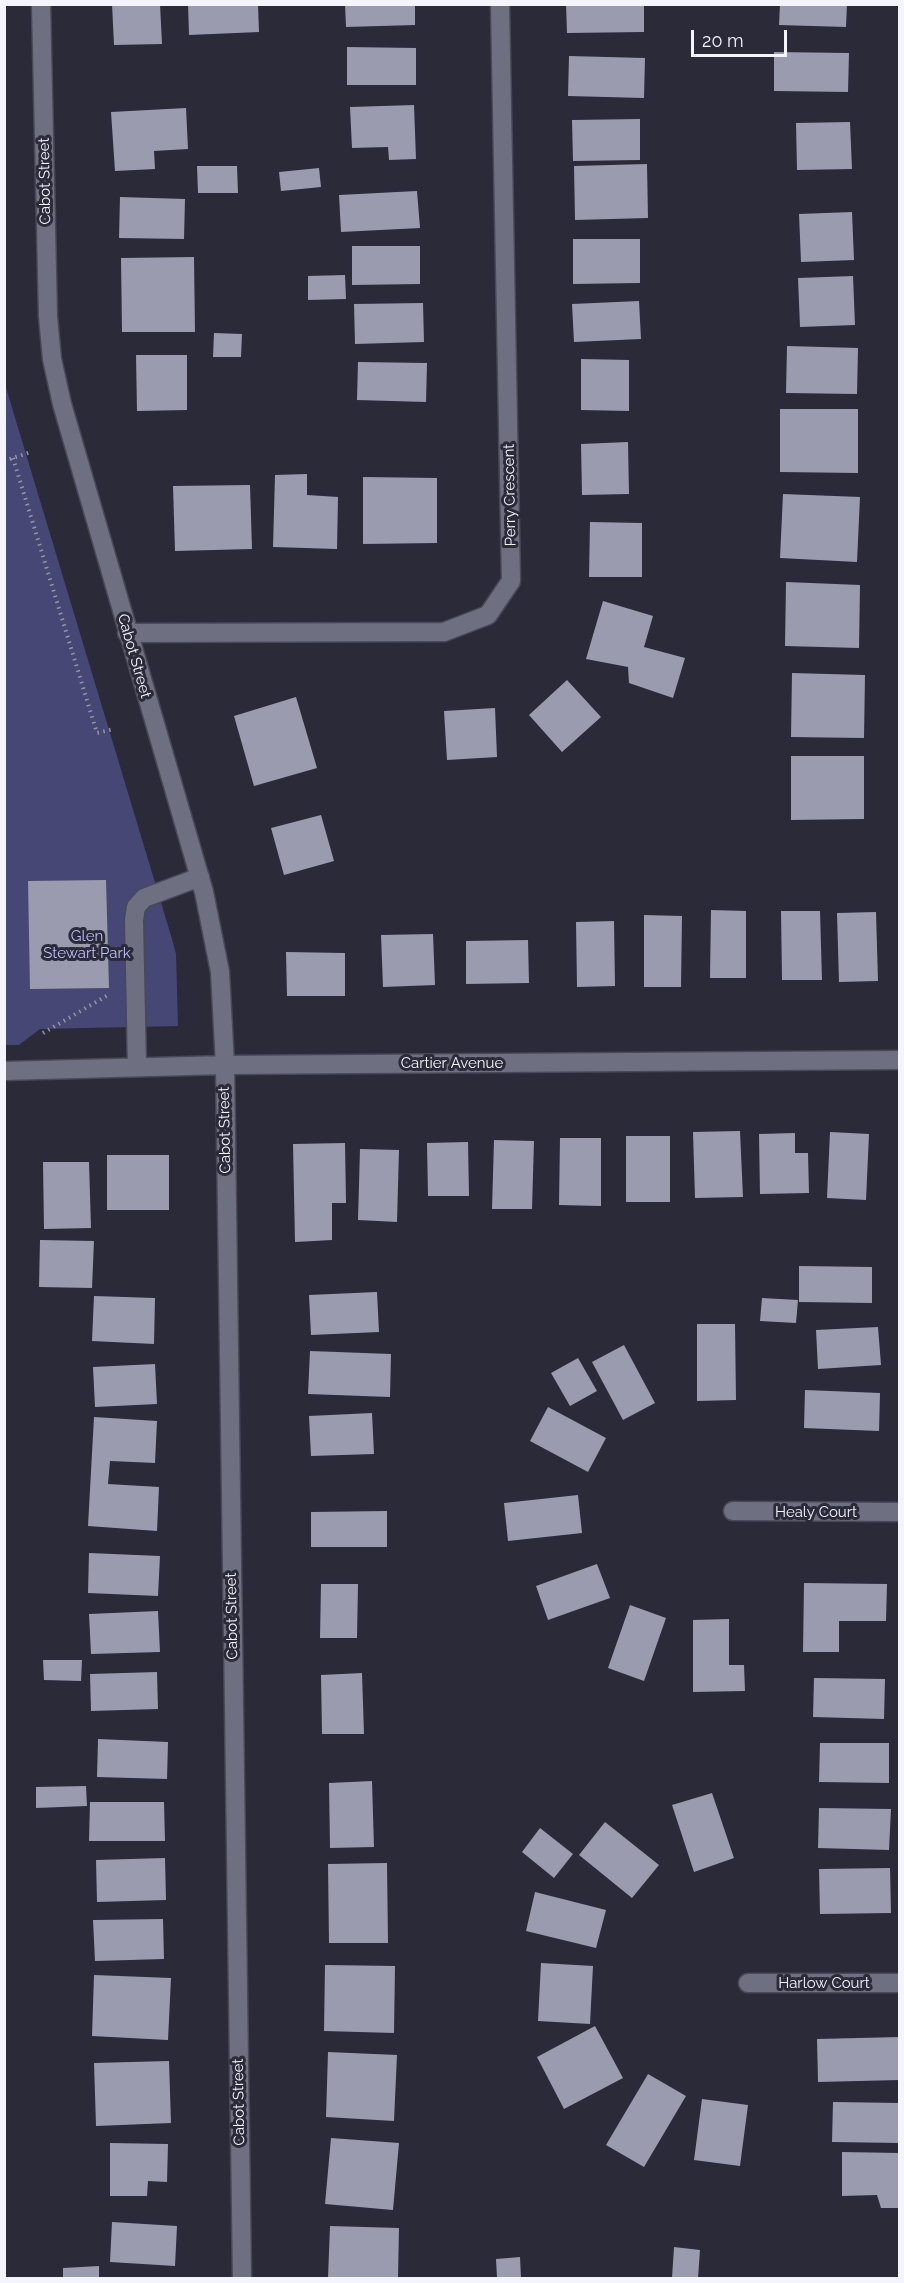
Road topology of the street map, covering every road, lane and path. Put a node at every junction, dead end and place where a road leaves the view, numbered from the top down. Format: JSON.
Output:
{"nodes":[{"id":1,"x":40,"y":4,"type":"edge"},
{"id":2,"x":500,"y":4,"type":"edge"},
{"id":3,"x":31,"y":452,"type":"dead end"},
{"id":4,"x":13,"y":458,"type":"junction"},
{"id":5,"x":4,"y":461,"type":"edge"},
{"id":6,"x":127,"y":633,"type":"junction"},
{"id":7,"x":114,"y":729,"type":"dead end"},
{"id":8,"x":200,"y":877,"type":"junction"},
{"id":9,"x":116,"y":990,"type":"dead end"},
{"id":10,"x":43,"y":1033,"type":"dead end"},
{"id":11,"x":900,"y":1060,"type":"edge"},
{"id":12,"x":225,"y":1065,"type":"junction"},
{"id":13,"x":137,"y":1067,"type":"junction"},
{"id":14,"x":4,"y":1071,"type":"edge"},
{"id":15,"x":733,"y":1511,"type":"dead end"},
{"id":16,"x":900,"y":1512,"type":"edge"},
{"id":17,"x":748,"y":1983,"type":"dead end"},
{"id":18,"x":900,"y":1983,"type":"edge"},
{"id":19,"x":242,"y":2278,"type":"edge"}],
"edges":[{"from":1,"to":6,"type":"street","name":"Cabot Street"},
{"from":2,"to":6,"type":"street","name":"Perry Crescent"},
{"from":3,"to":4,"type":"path"},
{"from":4,"to":5,"type":"path"},
{"from":4,"to":7,"type":"path"},
{"from":6,"to":8,"type":"street","name":"Cabot Street"},
{"from":8,"to":12,"type":"street","name":"Cabot Street"},
{"from":8,"to":13,"type":"street"},
{"from":9,"to":10,"type":"path"},
{"from":11,"to":12,"type":"street","name":"Cartier Avenue"},
{"from":12,"to":13,"type":"street","name":"Cartier Avenue"},
{"from":12,"to":19,"type":"street","name":"Cabot Street"},
{"from":13,"to":14,"type":"street","name":"Cartier Avenue"},
{"from":15,"to":16,"type":"street","name":"Healy Court"},
{"from":17,"to":18,"type":"street","name":"Harlow Court"}]}
